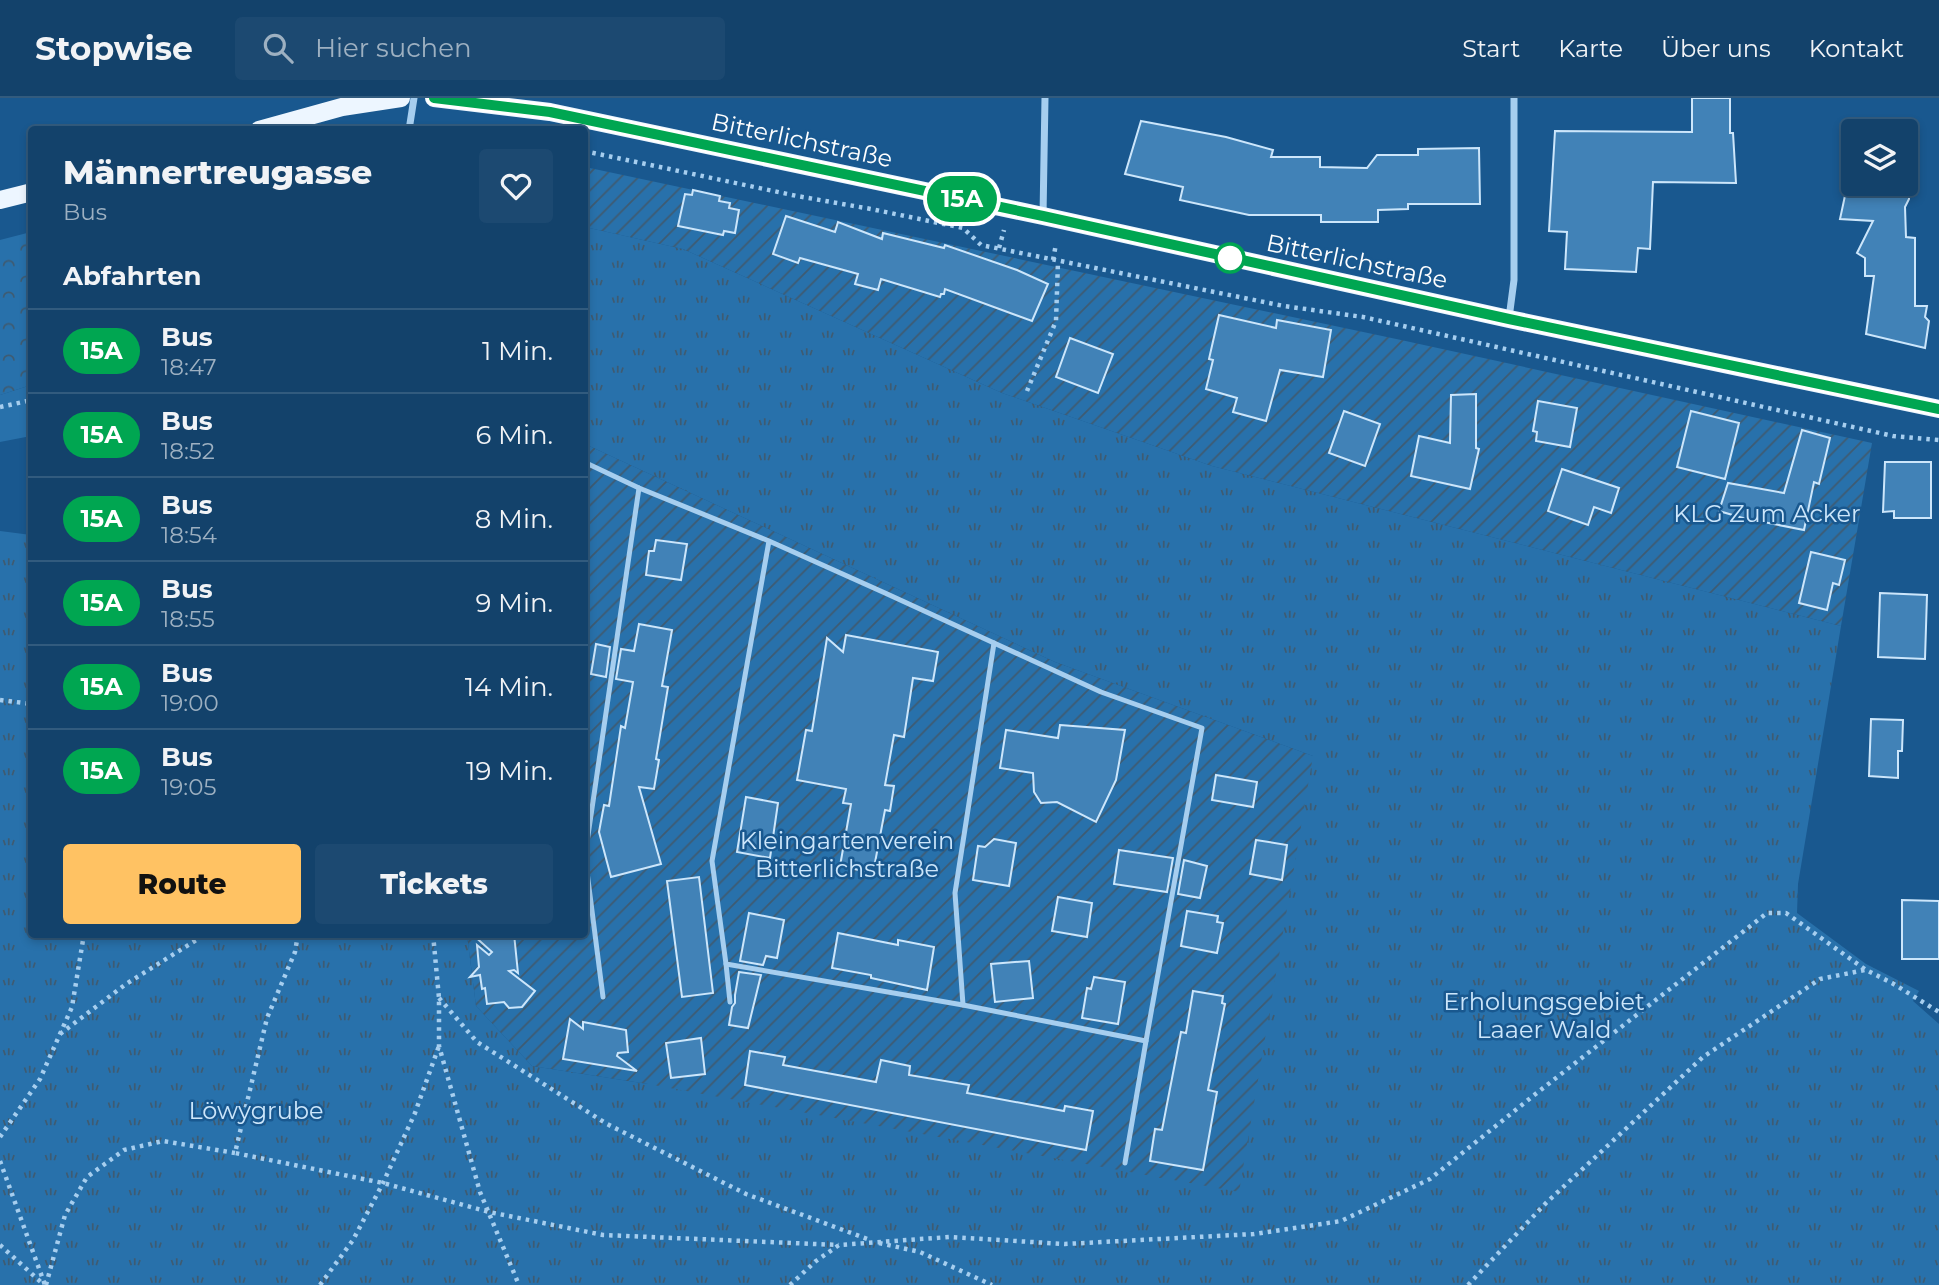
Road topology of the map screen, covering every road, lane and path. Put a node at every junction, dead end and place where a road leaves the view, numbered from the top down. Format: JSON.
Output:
{"nodes":[{"id":1,"x":401,"y":98,"type":"edge"},
{"id":2,"x":414,"y":98,"type":"edge"},
{"id":3,"x":434,"y":98,"type":"edge"},
{"id":4,"x":1045,"y":98,"type":"edge"},
{"id":5,"x":1514,"y":98,"type":"edge"},
{"id":6,"x":272,"y":126,"type":"edge"},
{"id":7,"x":410,"y":126,"type":"edge"},
{"id":8,"x":588,"y":152,"type":"edge"},
{"id":9,"x":28,"y":193,"type":"edge"},
{"id":10,"x":0,"y":200,"type":"edge"},
{"id":11,"x":1043,"y":216,"type":"junction"},
{"id":12,"x":1058,"y":260,"type":"junction"},
{"id":13,"x":1509,"y":319,"type":"junction"},
{"id":14,"x":1027,"y":391,"type":"dead end"},
{"id":15,"x":28,"y":401,"type":"edge"},
{"id":16,"x":0,"y":407,"type":"edge"},
{"id":17,"x":1939,"y":409,"type":"edge"},
{"id":18,"x":1939,"y":440,"type":"edge"},
{"id":19,"x":588,"y":463,"type":"edge"},
{"id":20,"x":639,"y":488,"type":"junction"},
{"id":21,"x":769,"y":541,"type":"junction"},
{"id":22,"x":994,"y":643,"type":"junction"},
{"id":23,"x":0,"y":700,"type":"edge"},
{"id":24,"x":28,"y":704,"type":"edge"},
{"id":25,"x":588,"y":836,"type":"edge"},
{"id":26,"x":588,"y":880,"type":"edge"},
{"id":27,"x":83,"y":938,"type":"edge"},
{"id":28,"x":200,"y":938,"type":"edge"},
{"id":29,"x":297,"y":938,"type":"edge"},
{"id":30,"x":433,"y":938,"type":"edge"},
{"id":31,"x":726,"y":964,"type":"junction"},
{"id":32,"x":1866,"y":970,"type":"junction"},
{"id":33,"x":603,"y":997,"type":"dead end"},
{"id":34,"x":439,"y":998,"type":"junction"},
{"id":35,"x":730,"y":1002,"type":"dead end"},
{"id":36,"x":963,"y":1005,"type":"junction"},
{"id":37,"x":1939,"y":1012,"type":"edge"},
{"id":38,"x":60,"y":1035,"type":"junction"},
{"id":39,"x":1146,"y":1041,"type":"junction"},
{"id":40,"x":439,"y":1046,"type":"junction"},
{"id":41,"x":0,"y":1137,"type":"edge"},
{"id":42,"x":235,"y":1153,"type":"junction"},
{"id":43,"x":0,"y":1160,"type":"edge"},
{"id":44,"x":1125,"y":1163,"type":"dead end"},
{"id":45,"x":383,"y":1183,"type":"junction"},
{"id":46,"x":489,"y":1212,"type":"junction"},
{"id":47,"x":872,"y":1241,"type":"junction"},
{"id":48,"x":0,"y":1245,"type":"edge"},
{"id":49,"x":839,"y":1245,"type":"junction"},
{"id":50,"x":3,"y":1250,"type":"edge"},
{"id":51,"x":45,"y":1285,"type":"edge"},
{"id":52,"x":320,"y":1285,"type":"edge"},
{"id":53,"x":519,"y":1285,"type":"edge"},
{"id":54,"x":790,"y":1285,"type":"edge"},
{"id":55,"x":992,"y":1285,"type":"edge"},
{"id":56,"x":1468,"y":1285,"type":"edge"}],
"edges":[{"from":1,"to":6,"type":"main road"},
{"from":2,"to":7,"type":"street"},
{"from":3,"to":11,"type":"main road","name":"Bitterlichstraße"},
{"from":4,"to":11,"type":"street"},
{"from":5,"to":13,"type":"street"},
{"from":8,"to":12,"type":"path"},
{"from":9,"to":10,"type":"main road"},
{"from":11,"to":13,"type":"main road","name":"Bitterlichstraße"},
{"from":12,"to":14,"type":"path"},
{"from":12,"to":18,"type":"path"},
{"from":13,"to":17,"type":"main road","name":"Bitterlichstraße"},
{"from":15,"to":16,"type":"path"},
{"from":19,"to":20,"type":"lane"},
{"from":20,"to":21,"type":"lane"},
{"from":20,"to":25,"type":"lane"},
{"from":21,"to":22,"type":"lane"},
{"from":21,"to":31,"type":"lane"},
{"from":22,"to":36,"type":"lane"},
{"from":22,"to":39,"type":"lane"},
{"from":23,"to":24,"type":"path"},
{"from":26,"to":33,"type":"lane"},
{"from":27,"to":38,"type":"path"},
{"from":28,"to":38,"type":"path"},
{"from":29,"to":42,"type":"path"},
{"from":30,"to":34,"type":"path"},
{"from":31,"to":35,"type":"lane"},
{"from":31,"to":36,"type":"lane"},
{"from":32,"to":37,"type":"path"},
{"from":32,"to":47,"type":"path"},
{"from":32,"to":56,"type":"path"},
{"from":34,"to":40,"type":"path"},
{"from":34,"to":47,"type":"path"},
{"from":36,"to":39,"type":"lane"},
{"from":38,"to":41,"type":"path"},
{"from":39,"to":44,"type":"lane"},
{"from":40,"to":45,"type":"path"},
{"from":40,"to":46,"type":"path"},
{"from":42,"to":45,"type":"path"},
{"from":42,"to":51,"type":"path"},
{"from":43,"to":51,"type":"path"},
{"from":45,"to":46,"type":"path"},
{"from":45,"to":52,"type":"path"},
{"from":46,"to":49,"type":"path"},
{"from":46,"to":53,"type":"path"},
{"from":47,"to":49,"type":"path"},
{"from":47,"to":55,"type":"path"},
{"from":48,"to":50,"type":"path"},
{"from":49,"to":54,"type":"path"},
{"from":50,"to":51,"type":"path"}]}
